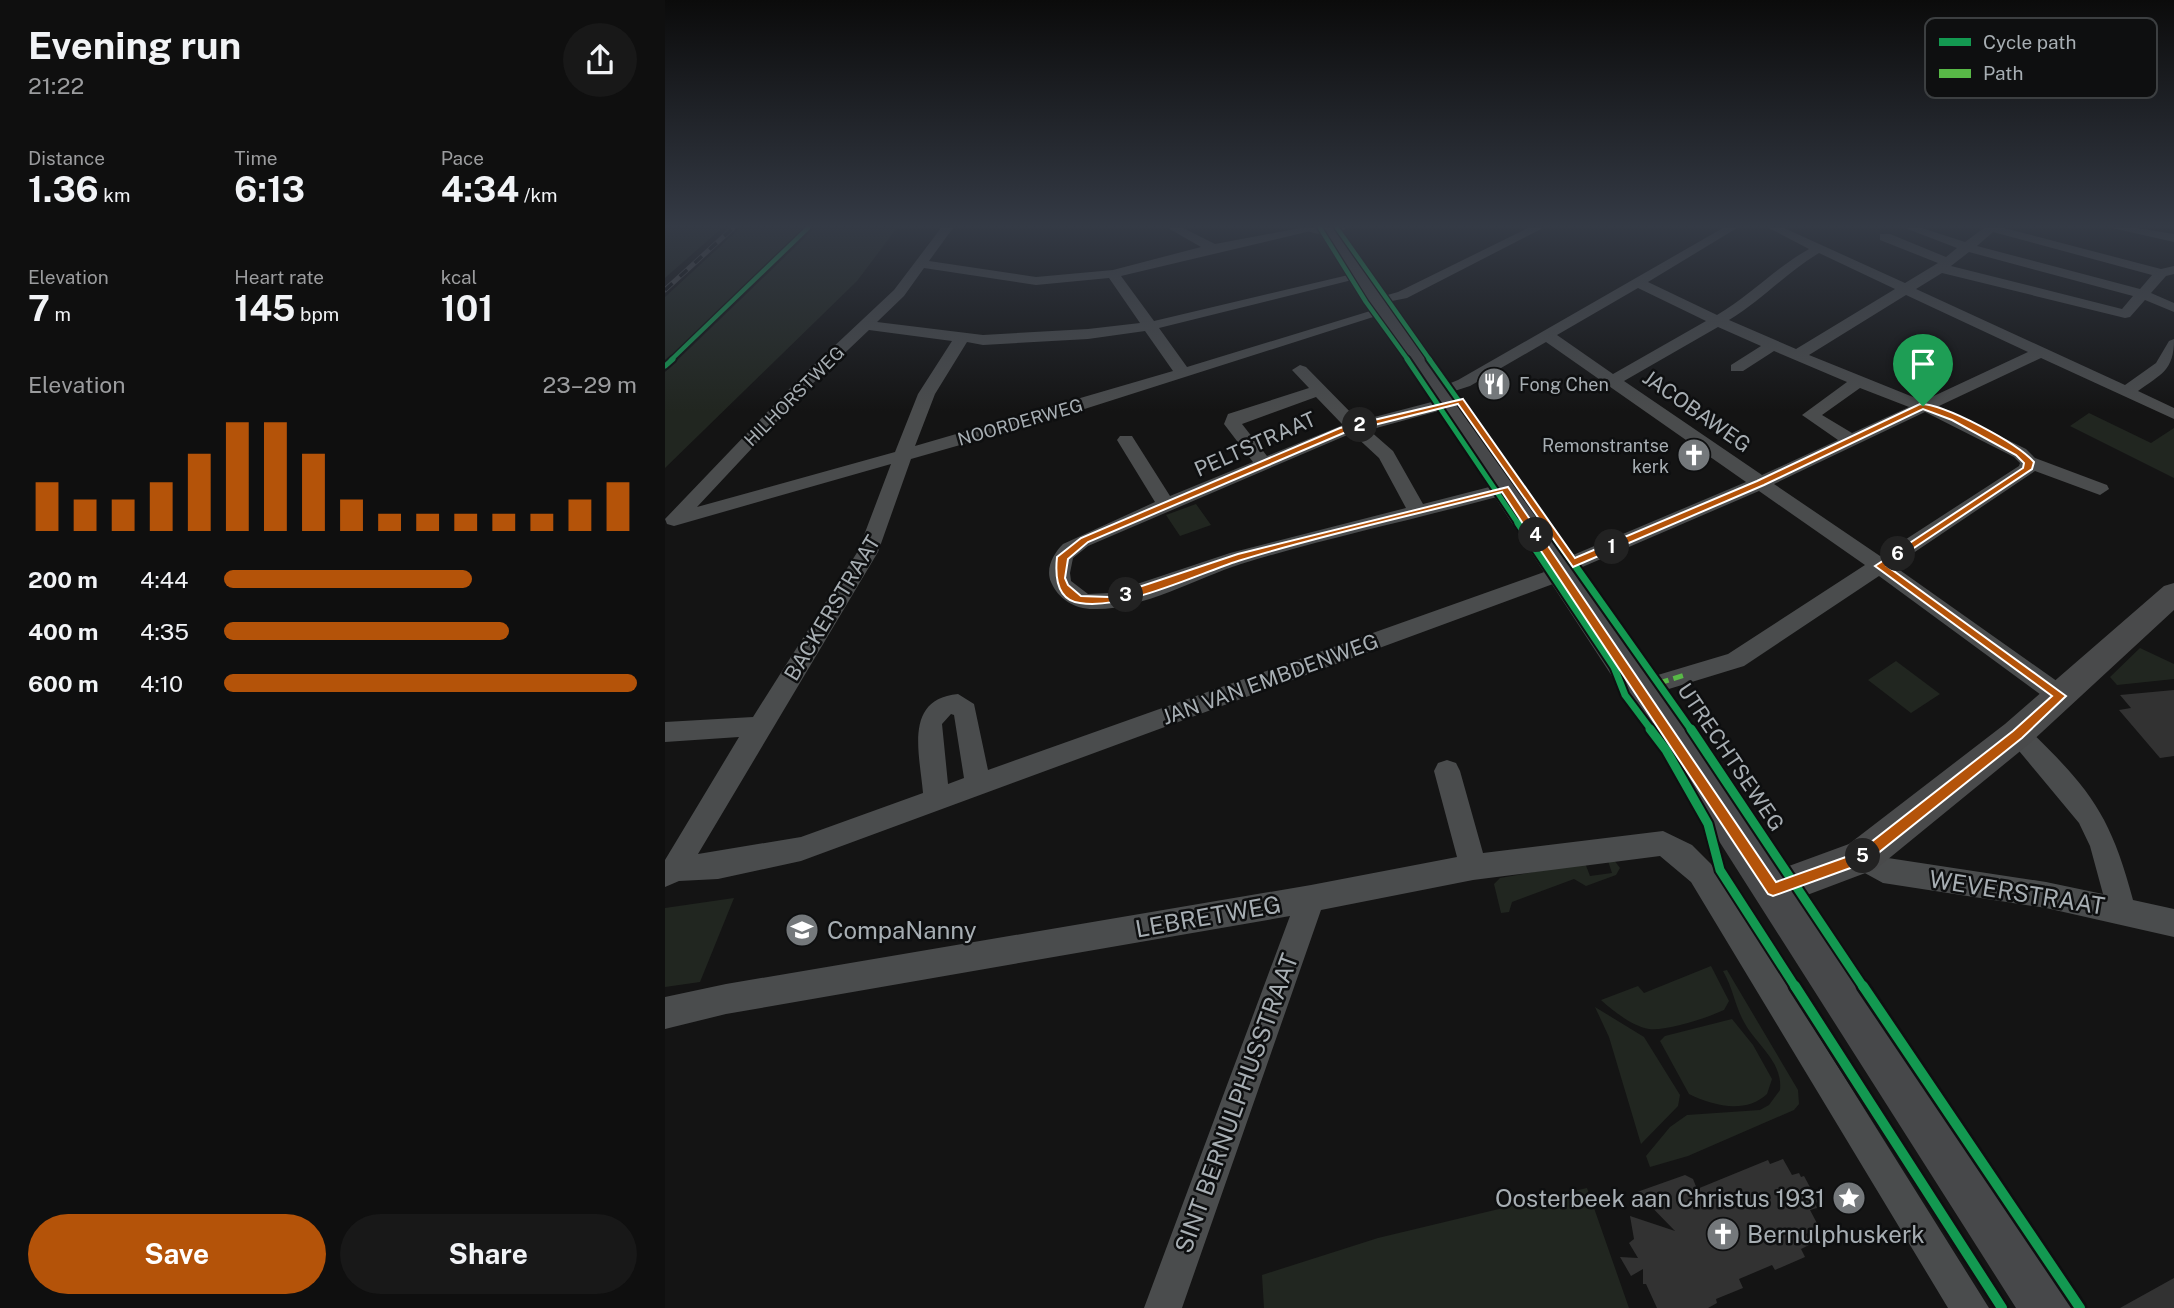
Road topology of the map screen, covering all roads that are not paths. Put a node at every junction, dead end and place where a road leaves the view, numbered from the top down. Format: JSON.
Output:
{"nodes":[{"id":1,"x":902,"y":289,"type":"edge"},
{"id":2,"x":1124,"y":289,"type":"edge"},
{"id":3,"x":1306,"y":289,"type":"edge"},
{"id":4,"x":1370,"y":289,"type":"edge"},
{"id":5,"x":1413,"y":289,"type":"edge"},
{"id":6,"x":1624,"y":289,"type":"edge"},
{"id":7,"x":1650,"y":289,"type":"edge"},
{"id":8,"x":1761,"y":289,"type":"edge"},
{"id":9,"x":1900,"y":289,"type":"edge"},
{"id":10,"x":1907,"y":289,"type":"edge"},
{"id":11,"x":2036,"y":289,"type":"edge"},
{"id":12,"x":2127,"y":289,"type":"edge"},
{"id":13,"x":2149,"y":289,"type":"edge"},
{"id":14,"x":2144,"y":294,"type":"junction"},
{"id":15,"x":1381,"y":306,"type":"junction"},
{"id":16,"x":2174,"y":308,"type":"edge"},
{"id":17,"x":1718,"y":322,"type":"junction"},
{"id":18,"x":866,"y":325,"type":"junction"},
{"id":19,"x":1150,"y":326,"type":"junction"},
{"id":20,"x":1546,"y":335,"type":"junction"},
{"id":21,"x":962,"y":338,"type":"junction"},
{"id":22,"x":2174,"y":344,"type":"edge"},
{"id":23,"x":1773,"y":345,"type":"junction"},
{"id":24,"x":2038,"y":353,"type":"junction"},
{"id":25,"x":1798,"y":355,"type":"junction"},
{"id":26,"x":1737,"y":368,"type":"dead end"},
{"id":27,"x":1300,"y":370,"type":"dead end"},
{"id":28,"x":1182,"y":372,"type":"junction"},
{"id":29,"x":1613,"y":380,"type":"junction"},
{"id":30,"x":1859,"y":381,"type":"junction"},
{"id":31,"x":1320,"y":390,"type":"junction"},
{"id":32,"x":2125,"y":392,"type":"junction"},
{"id":33,"x":1443,"y":397,"type":"junction"},
{"id":34,"x":1923,"y":406,"type":"junction"},
{"id":35,"x":2174,"y":414,"type":"edge"},
{"id":36,"x":1355,"y":427,"type":"junction"},
{"id":37,"x":1126,"y":440,"type":"dead end"},
{"id":38,"x":1852,"y":441,"type":"junction"},
{"id":39,"x":905,"y":455,"type":"junction"},
{"id":40,"x":2029,"y":462,"type":"junction"},
{"id":41,"x":1265,"y":465,"type":"junction"},
{"id":42,"x":1761,"y":483,"type":"junction"},
{"id":43,"x":1505,"y":489,"type":"junction"},
{"id":44,"x":2100,"y":489,"type":"dead end"},
{"id":45,"x":1167,"y":506,"type":"junction"},
{"id":46,"x":1418,"y":512,"type":"junction"},
{"id":47,"x":669,"y":524,"type":"edge"},
{"id":48,"x":1880,"y":566,"type":"junction"},
{"id":49,"x":1562,"y":571,"type":"junction"},
{"id":50,"x":2174,"y":593,"type":"edge"},
{"id":51,"x":1685,"y":675,"type":"joint"},
{"id":52,"x":1658,"y":683,"type":"dead end"},
{"id":53,"x":2060,"y":696,"type":"junction"},
{"id":54,"x":760,"y":726,"type":"junction"},
{"id":55,"x":665,"y":732,"type":"edge"},
{"id":56,"x":2017,"y":734,"type":"junction"},
{"id":57,"x":1447,"y":771,"type":"dead end"},
{"id":58,"x":978,"y":785,"type":"junction"},
{"id":59,"x":937,"y":800,"type":"junction"},
{"id":60,"x":1862,"y":857,"type":"junction"},
{"id":61,"x":1473,"y":867,"type":"junction"},
{"id":62,"x":671,"y":871,"type":"edge"},
{"id":63,"x":1773,"y":890,"type":"junction"},
{"id":64,"x":1311,"y":899,"type":"junction"},
{"id":65,"x":2121,"y":909,"type":"junction"},
{"id":66,"x":2174,"y":923,"type":"edge"},
{"id":67,"x":665,"y":1013,"type":"edge"},
{"id":68,"x":1163,"y":1308,"type":"edge"},
{"id":69,"x":1970,"y":1308,"type":"edge"},
{"id":70,"x":2050,"y":1308,"type":"edge"}],
"edges":[{"from":1,"to":18,"type":"street","name":"HILHORSTWEG"},
{"from":2,"to":19,"type":"street"},
{"from":3,"to":19,"type":"street"},
{"from":4,"to":15,"type":"main road","name":"UTRECHTSEWEG"},
{"from":5,"to":15,"type":"street","name":"NOORDERWEG"},
{"from":6,"to":20,"type":"street"},
{"from":7,"to":17,"type":"street"},
{"from":8,"to":17,"type":"street"},
{"from":9,"to":25,"type":"street"},
{"from":10,"to":24,"type":"street"},
{"from":11,"to":14,"type":"street"},
{"from":12,"to":14,"type":"street"},
{"from":13,"to":14,"type":"street"},
{"from":14,"to":16,"type":"street"},
{"from":15,"to":28,"type":"street","name":"NOORDERWEG"},
{"from":15,"to":33,"type":"main road","name":"UTRECHTSEWEG"},
{"from":17,"to":23,"type":"street"},
{"from":17,"to":29,"type":"street"},
{"from":18,"to":21,"type":"street"},
{"from":18,"to":47,"type":"street","name":"HILHORSTWEG"},
{"from":19,"to":21,"type":"street"},
{"from":19,"to":28,"type":"street"},
{"from":20,"to":29,"type":"street","name":"JACOBAWEG"},
{"from":20,"to":33,"type":"street"},
{"from":21,"to":39,"type":"street","name":"BACKERSTRAAT"},
{"from":22,"to":32,"type":"street"},
{"from":23,"to":25,"type":"street"},
{"from":23,"to":26,"type":"street"},
{"from":24,"to":32,"type":"street"},
{"from":24,"to":34,"type":"street","name":"JAN VAN EMBDENWEG"},
{"from":25,"to":30,"type":"street"},
{"from":27,"to":31,"type":"street"},
{"from":28,"to":39,"type":"street","name":"NOORDERWEG"},
{"from":29,"to":42,"type":"street","name":"JACOBAWEG"},
{"from":30,"to":34,"type":"street"},
{"from":30,"to":38,"type":"street"},
{"from":31,"to":36,"type":"street"},
{"from":31,"to":41,"type":"street"},
{"from":32,"to":35,"type":"street"},
{"from":33,"to":36,"type":"street","name":"PELTSTRAAT"},
{"from":33,"to":43,"type":"main road","name":"UTRECHTSEWEG"},
{"from":34,"to":38,"type":"street","name":"JAN VAN EMBDENWEG"},
{"from":34,"to":40,"type":"street"},
{"from":36,"to":41,"type":"street","name":"PELTSTRAAT"},
{"from":36,"to":46,"type":"street"},
{"from":37,"to":45,"type":"street"},
{"from":38,"to":42,"type":"street","name":"JAN VAN EMBDENWEG"},
{"from":39,"to":47,"type":"street","name":"NOORDERWEG"},
{"from":39,"to":54,"type":"street","name":"BACKERSTRAAT"},
{"from":40,"to":44,"type":"street"},
{"from":40,"to":48,"type":"street"},
{"from":41,"to":45,"type":"street","name":"PELTSTRAAT"},
{"from":42,"to":48,"type":"street","name":"JACOBAWEG"},
{"from":42,"to":49,"type":"street","name":"JAN VAN EMBDENWEG"},
{"from":43,"to":46,"type":"street"},
{"from":43,"to":49,"type":"main road","name":"UTRECHTSEWEG"},
{"from":45,"to":46,"type":"street","name":"PELTSTRAAT"},
{"from":48,"to":51,"type":"street"},
{"from":48,"to":53,"type":"street","name":"JACOBAWEG"},
{"from":49,"to":58,"type":"street","name":"JAN VAN EMBDENWEG"},
{"from":49,"to":63,"type":"main road","name":"UTRECHTSEWEG"},
{"from":50,"to":53,"type":"street"},
{"from":51,"to":52,"type":"street"},
{"from":53,"to":56,"type":"street"},
{"from":54,"to":55,"type":"street"},
{"from":54,"to":62,"type":"street","name":"BACKERSTRAAT"},
{"from":56,"to":60,"type":"street"},
{"from":56,"to":65,"type":"street"},
{"from":57,"to":61,"type":"street"},
{"from":58,"to":59,"type":"street","name":"JAN VAN EMBDENWEG"},
{"from":58,"to":59,"type":"street"},
{"from":59,"to":62,"type":"street","name":"JAN VAN EMBDENWEG"},
{"from":60,"to":63,"type":"street"},
{"from":60,"to":65,"type":"street","name":"WEVERSTRAAT"},
{"from":61,"to":64,"type":"street","name":"LEBRETWEG"},
{"from":61,"to":69,"type":"street","name":"LEBRETWEG"},
{"from":63,"to":70,"type":"main road","name":"UTRECHTSEWEG"},
{"from":64,"to":67,"type":"street","name":"LEBRETWEG"},
{"from":64,"to":68,"type":"street","name":"SINT BERNULPHUSSTRAAT"},
{"from":65,"to":66,"type":"street","name":"WEVERSTRAAT"}]}
